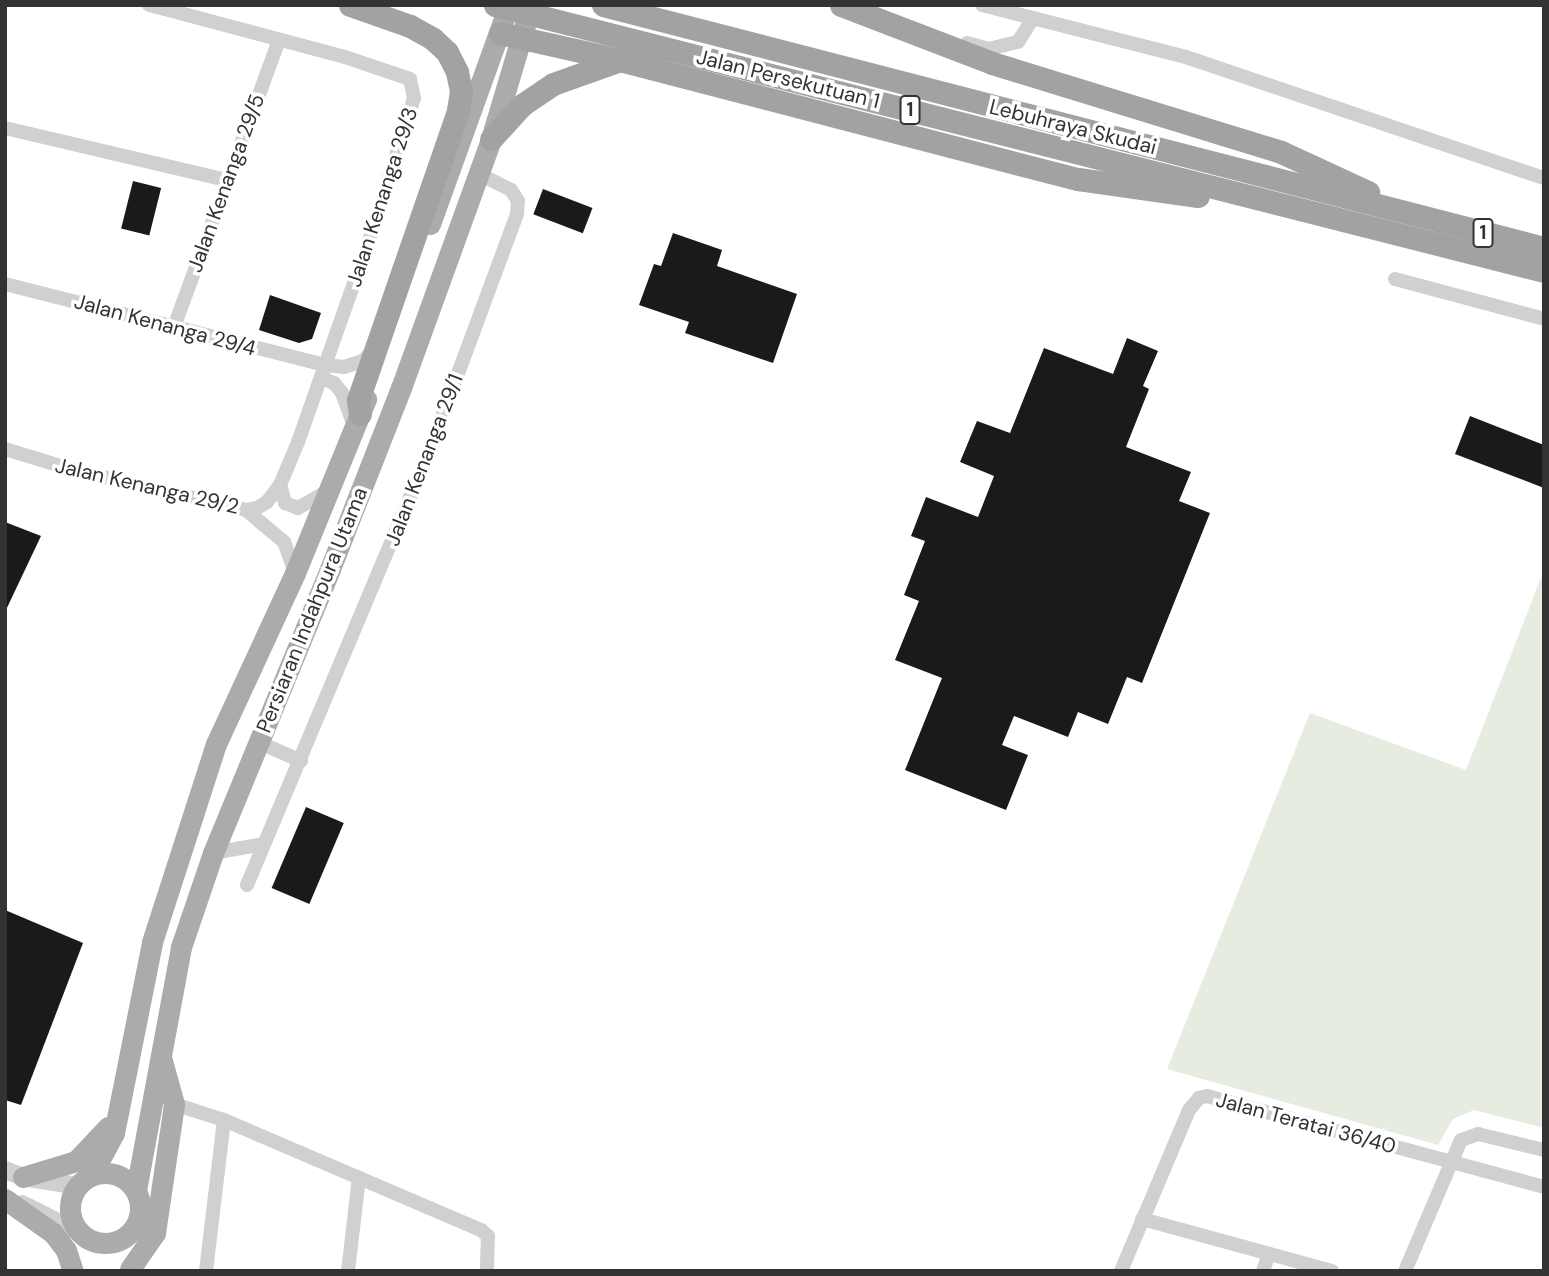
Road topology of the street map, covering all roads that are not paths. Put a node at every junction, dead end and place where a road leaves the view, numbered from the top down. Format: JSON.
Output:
{"nodes":[{"id":1,"x":149,"y":5,"type":"edge"},
{"id":2,"x":350,"y":5,"type":"edge"},
{"id":3,"x":495,"y":5,"type":"edge"},
{"id":4,"x":509,"y":5,"type":"edge"},
{"id":5,"x":531,"y":5,"type":"edge"},
{"id":6,"x":603,"y":5,"type":"edge"},
{"id":7,"x":982,"y":5,"type":"edge"},
{"id":8,"x":848,"y":8,"type":"edge"},
{"id":9,"x":1033,"y":18,"type":"junction"},
{"id":10,"x":510,"y":35,"type":"junction"},
{"id":11,"x":279,"y":40,"type":"junction"},
{"id":12,"x":620,"y":61,"type":"junction"},
{"id":13,"x":5,"y":128,"type":"edge"},
{"id":14,"x":491,"y":139,"type":"junction"},
{"id":15,"x":478,"y":173,"type":"junction"},
{"id":16,"x":1544,"y":178,"type":"edge"},
{"id":17,"x":227,"y":180,"type":"junction"},
{"id":18,"x":1326,"y":215,"type":"junction"},
{"id":19,"x":1422,"y":217,"type":"junction"},
{"id":20,"x":1544,"y":248,"type":"edge"},
{"id":21,"x":1544,"y":271,"type":"edge"},
{"id":22,"x":1395,"y":279,"type":"dead end"},
{"id":23,"x":5,"y":284,"type":"edge"},
{"id":24,"x":1544,"y":319,"type":"edge"},
{"id":25,"x":174,"y":327,"type":"junction"},
{"id":26,"x":374,"y":349,"type":"junction"},
{"id":27,"x":323,"y":372,"type":"junction"},
{"id":28,"x":357,"y":422,"type":"junction"},
{"id":29,"x":5,"y":449,"type":"edge"},
{"id":30,"x":280,"y":485,"type":"junction"},
{"id":31,"x":331,"y":488,"type":"junction"},
{"id":32,"x":246,"y":510,"type":"junction"},
{"id":33,"x":295,"y":573,"type":"junction"},
{"id":34,"x":258,"y":742,"type":"junction"},
{"id":35,"x":301,"y":761,"type":"junction"},
{"id":36,"x":263,"y":844,"type":"junction"},
{"id":37,"x":213,"y":853,"type":"junction"},
{"id":38,"x":247,"y":885,"type":"dead end"},
{"id":39,"x":161,"y":1055,"type":"junction"},
{"id":40,"x":174,"y":1104,"type":"junction"},
{"id":41,"x":118,"y":1115,"type":"junction"},
{"id":42,"x":224,"y":1120,"type":"junction"},
{"id":43,"x":1544,"y":1150,"type":"edge"},
{"id":44,"x":1449,"y":1161,"type":"junction"},
{"id":45,"x":14,"y":1173,"type":"edge"},
{"id":46,"x":359,"y":1178,"type":"junction"},
{"id":47,"x":84,"y":1181,"type":"junction"},
{"id":48,"x":1544,"y":1187,"type":"edge"},
{"id":49,"x":136,"y":1190,"type":"junction"},
{"id":50,"x":5,"y":1198,"type":"edge"},
{"id":51,"x":1142,"y":1219,"type":"junction"},
{"id":52,"x":137,"y":1224,"type":"junction"},
{"id":53,"x":82,"y":1234,"type":"junction"},
{"id":54,"x":1269,"y":1254,"type":"junction"},
{"id":55,"x":130,"y":1270,"type":"edge"},
{"id":56,"x":73,"y":1271,"type":"edge"},
{"id":57,"x":86,"y":1271,"type":"edge"},
{"id":58,"x":206,"y":1271,"type":"edge"},
{"id":59,"x":348,"y":1271,"type":"edge"},
{"id":60,"x":487,"y":1271,"type":"edge"},
{"id":61,"x":1121,"y":1271,"type":"edge"},
{"id":62,"x":1263,"y":1271,"type":"edge"},
{"id":63,"x":1332,"y":1271,"type":"edge"},
{"id":64,"x":1405,"y":1271,"type":"edge"}],
"edges":[{"from":1,"to":11,"type":"street"},
{"from":2,"to":26,"type":"highway"},
{"from":3,"to":18,"type":"highway","name":"Jalan Persekutuan 1","number":"1"},
{"from":4,"to":10,"type":"main road"},
{"from":5,"to":10,"type":"main road"},
{"from":6,"to":19,"type":"highway","name":"Lebuhraya Skudai","number":"1"},
{"from":7,"to":9,"type":"street"},
{"from":8,"to":9,"type":"street"},
{"from":8,"to":19,"type":"highway"},
{"from":9,"to":16,"type":"street"},
{"from":10,"to":12,"type":"highway"},
{"from":10,"to":14,"type":"main road","name":"Persiaran Indahpura Utama"},
{"from":10,"to":28,"type":"main road","name":"Persiaran Indahpura Utama"},
{"from":11,"to":17,"type":"street","name":"Jalan Kenanga 29/5"},
{"from":11,"to":27,"type":"street","name":"Jalan Kenanga 29/3"},
{"from":12,"to":14,"type":"highway"},
{"from":12,"to":18,"type":"highway"},
{"from":13,"to":17,"type":"street"},
{"from":14,"to":15,"type":"main road","name":"Persiaran Indahpura Utama"},
{"from":15,"to":34,"type":"main road","name":"Persiaran Indahpura Utama"},
{"from":15,"to":35,"type":"street","name":"Jalan Kenanga 29/1"},
{"from":17,"to":25,"type":"street","name":"Jalan Kenanga 29/5"},
{"from":18,"to":21,"type":"highway","number":"1"},
{"from":19,"to":20,"type":"highway","name":"Lebuhraya Skudai","number":"1"},
{"from":22,"to":24,"type":"street"},
{"from":23,"to":25,"type":"street","name":"Jalan Kenanga 29/4"},
{"from":25,"to":27,"type":"street","name":"Jalan Kenanga 29/4"},
{"from":26,"to":27,"type":"street"},
{"from":26,"to":28,"type":"highway"},
{"from":27,"to":28,"type":"street"},
{"from":27,"to":30,"type":"street"},
{"from":28,"to":31,"type":"main road","name":"Persiaran Indahpura Utama"},
{"from":29,"to":32,"type":"street","name":"Jalan Kenanga 29/2"},
{"from":30,"to":31,"type":"street"},
{"from":30,"to":32,"type":"street","name":"Jalan Kenanga 29/2"},
{"from":31,"to":33,"type":"main road","name":"Persiaran Indahpura Utama"},
{"from":32,"to":33,"type":"street"},
{"from":33,"to":41,"type":"main road","name":"Persiaran Indahpura Utama"},
{"from":34,"to":35,"type":"street"},
{"from":34,"to":37,"type":"main road","name":"Persiaran Indahpura Utama"},
{"from":35,"to":36,"type":"street","name":"Jalan Kenanga 29/1"},
{"from":36,"to":37,"type":"street"},
{"from":36,"to":38,"type":"street","name":"Jalan Kenanga 29/1"},
{"from":37,"to":39,"type":"main road","name":"Persiaran Indahpura Utama"},
{"from":39,"to":40,"type":"main road"},
{"from":39,"to":49,"type":"main road","name":"Persiaran Indahpura Utama"},
{"from":40,"to":42,"type":"street"},
{"from":40,"to":55,"type":"main road"},
{"from":41,"to":45,"type":"main road"},
{"from":41,"to":47,"type":"main road","name":"Persiaran Indahpura Utama"},
{"from":42,"to":46,"type":"street"},
{"from":42,"to":58,"type":"street"},
{"from":43,"to":44,"type":"street"},
{"from":44,"to":48,"type":"street","name":"Jalan Teratai 36/40"},
{"from":44,"to":51,"type":"street","name":"Jalan Teratai 36/40"},
{"from":44,"to":64,"type":"street"},
{"from":45,"to":47,"type":"street"},
{"from":46,"to":59,"type":"street"},
{"from":46,"to":60,"type":"street"},
{"from":47,"to":49,"type":"main road"},
{"from":47,"to":53,"type":"main road"},
{"from":49,"to":52,"type":"main road"},
{"from":50,"to":53,"type":"street"},
{"from":50,"to":56,"type":"main road"},
{"from":51,"to":54,"type":"street"},
{"from":51,"to":61,"type":"street","name":"Jalan Teratai 36/40"},
{"from":52,"to":53,"type":"main road"},
{"from":52,"to":55,"type":"main road"},
{"from":53,"to":57,"type":"main road"},
{"from":54,"to":62,"type":"street"},
{"from":54,"to":63,"type":"street"}]}
